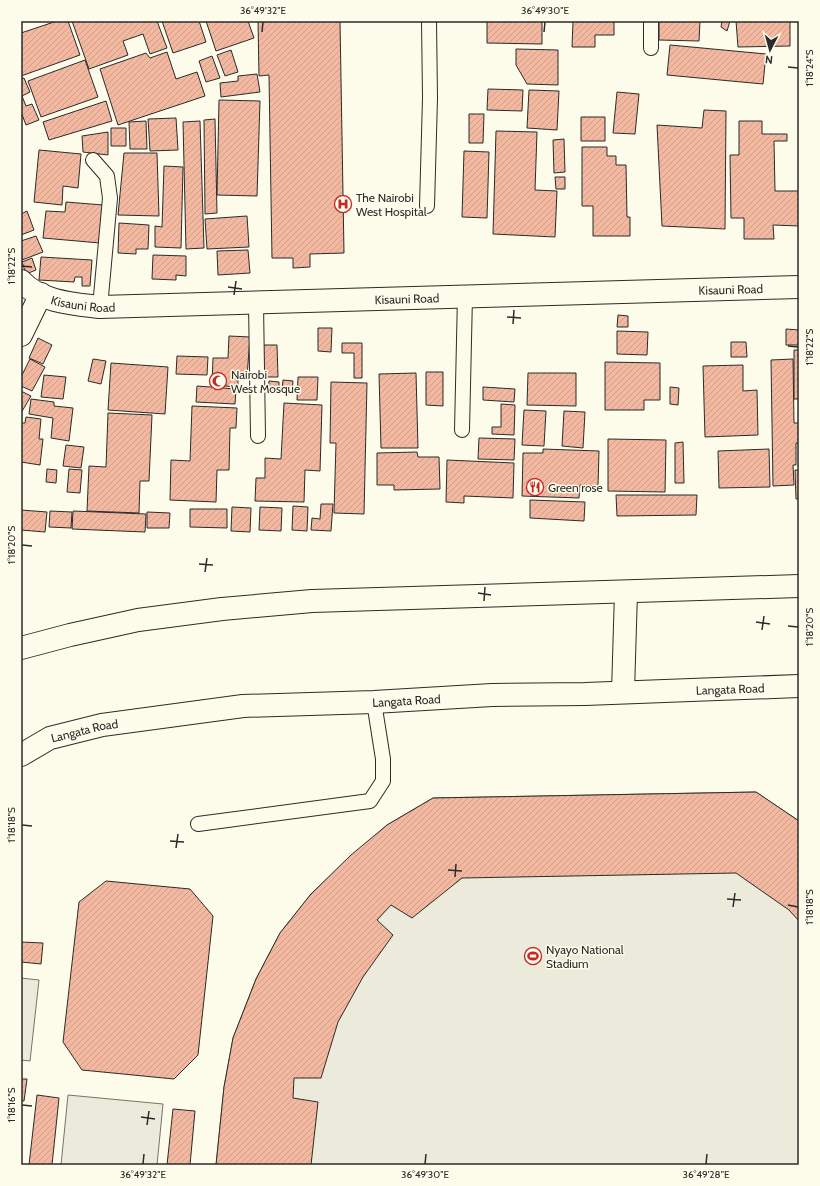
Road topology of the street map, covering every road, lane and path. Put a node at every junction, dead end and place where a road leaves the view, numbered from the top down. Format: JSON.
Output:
{"nodes":[{"id":1,"x":429,"y":21,"type":"edge"},
{"id":2,"x":651,"y":21,"type":"edge"},
{"id":3,"x":651,"y":48,"type":"dead end"},
{"id":4,"x":93,"y":160,"type":"dead end"},
{"id":5,"x":427,"y":206,"type":"dead end"},
{"id":6,"x":21,"y":281,"type":"edge"},
{"id":7,"x":799,"y":287,"type":"edge"},
{"id":8,"x":41,"y":294,"type":"junction"},
{"id":9,"x":465,"y":296,"type":"junction"},
{"id":10,"x":256,"y":303,"type":"junction"},
{"id":11,"x":100,"y":307,"type":"junction"},
{"id":12,"x":21,"y":335,"type":"edge"},
{"id":13,"x":462,"y":430,"type":"dead end"},
{"id":14,"x":258,"y":436,"type":"dead end"},
{"id":15,"x":799,"y":586,"type":"edge"},
{"id":16,"x":626,"y":592,"type":"junction"},
{"id":17,"x":21,"y":648,"type":"edge"},
{"id":18,"x":799,"y":686,"type":"edge"},
{"id":19,"x":623,"y":692,"type":"junction"},
{"id":20,"x":374,"y":702,"type":"junction"},
{"id":21,"x":21,"y":755,"type":"edge"},
{"id":22,"x":198,"y":824,"type":"dead end"}],
"edges":[{"from":1,"to":5,"type":"lane"},
{"from":2,"to":3,"type":"lane"},
{"from":4,"to":11,"type":"lane"},
{"from":6,"to":8,"type":"main road","name":"Kisauni Road"},
{"from":7,"to":9,"type":"main road","name":"Kisauni Road"},
{"from":8,"to":11,"type":"main road","name":"Kisauni Road"},
{"from":8,"to":12,"type":"main road"},
{"from":9,"to":10,"type":"main road","name":"Kisauni Road"},
{"from":9,"to":13,"type":"lane"},
{"from":10,"to":11,"type":"main road","name":"Kisauni Road"},
{"from":10,"to":14,"type":"lane"},
{"from":15,"to":16,"type":"main road"},
{"from":16,"to":17,"type":"main road"},
{"from":16,"to":19,"type":"main road"},
{"from":18,"to":19,"type":"main road","name":"Langata Road"},
{"from":19,"to":20,"type":"main road","name":"Langata Road"},
{"from":20,"to":21,"type":"main road","name":"Langata Road"},
{"from":20,"to":22,"type":"lane"}]}
